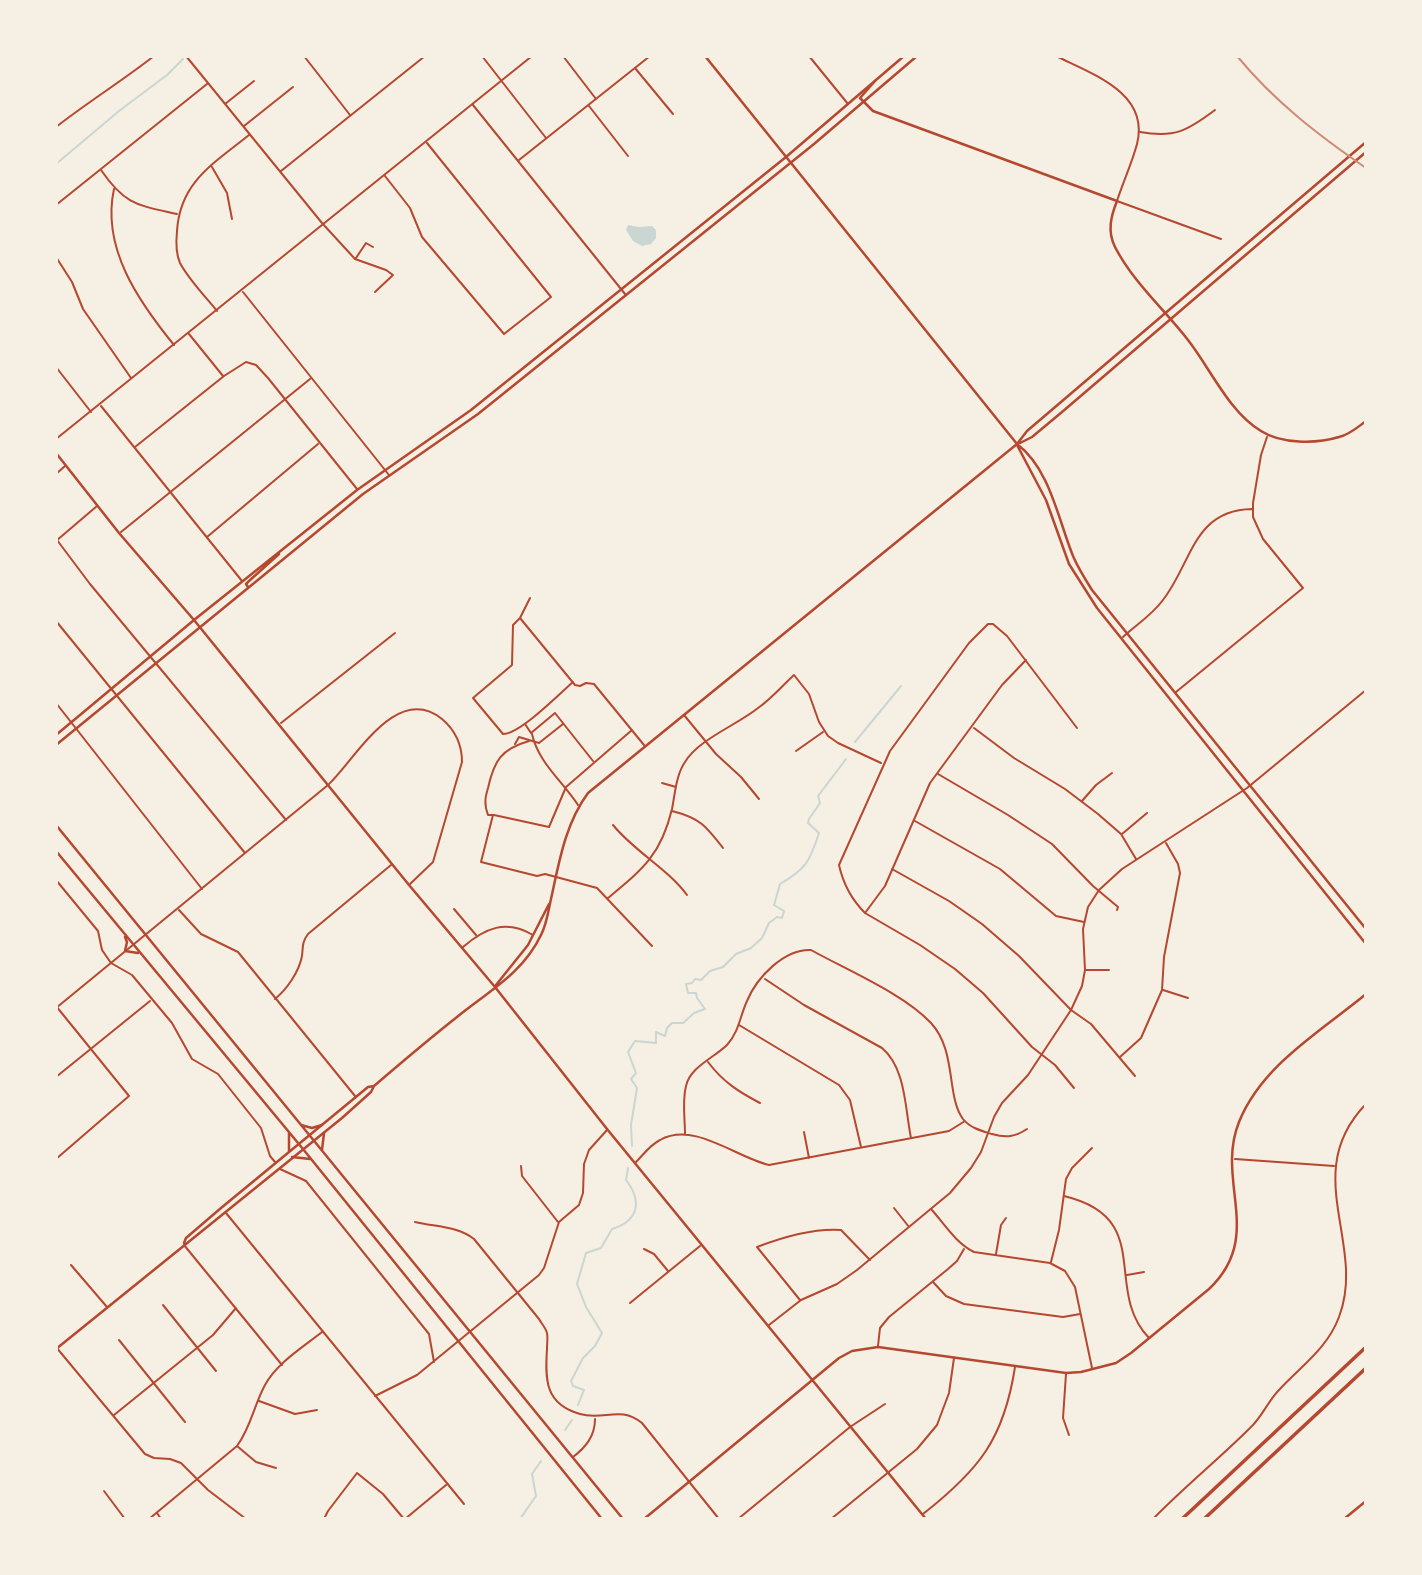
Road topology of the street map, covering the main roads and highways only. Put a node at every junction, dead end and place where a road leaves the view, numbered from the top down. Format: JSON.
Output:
{"nodes":[{"id":1,"x":705,"y":56,"type":"edge"},
{"id":2,"x":904,"y":56,"type":"edge"},
{"id":3,"x":917,"y":56,"type":"edge"},
{"id":4,"x":877,"y":78,"type":"junction"},
{"id":5,"x":862,"y":102,"type":"junction"},
{"id":6,"x":1366,"y":142,"type":"edge"},
{"id":7,"x":1365,"y":153,"type":"edge"},
{"id":8,"x":786,"y":157,"type":"junction"},
{"id":9,"x":790,"y":163,"type":"junction"},
{"id":10,"x":1239,"y":250,"type":"junction"},
{"id":11,"x":1246,"y":254,"type":"junction"},
{"id":12,"x":1165,"y":313,"type":"junction"},
{"id":13,"x":1170,"y":318,"type":"junction"},
{"id":14,"x":1065,"y":399,"type":"junction"},
{"id":15,"x":1062,"y":412,"type":"junction"},
{"id":16,"x":1366,"y":421,"type":"edge"},
{"id":17,"x":1017,"y":444,"type":"junction"},
{"id":18,"x":56,"y":453,"type":"edge"},
{"id":19,"x":284,"y":549,"type":"junction"},
{"id":20,"x":248,"y":587,"type":"junction"},
{"id":21,"x":194,"y":620,"type":"junction"},
{"id":22,"x":200,"y":627,"type":"junction"},
{"id":23,"x":1164,"y":691,"type":"junction"},
{"id":24,"x":1175,"y":692,"type":"junction"},
{"id":25,"x":56,"y":735,"type":"edge"},
{"id":26,"x":56,"y":745,"type":"edge"},
{"id":27,"x":56,"y":825,"type":"edge"},
{"id":28,"x":56,"y":851,"type":"edge"},
{"id":29,"x":549,"y":904,"type":"junction"},
{"id":30,"x":1366,"y":929,"type":"edge"},
{"id":31,"x":124,"y":934,"type":"junction"},
{"id":32,"x":1366,"y":944,"type":"edge"},
{"id":33,"x":140,"y":953,"type":"junction"},
{"id":34,"x":495,"y":987,"type":"junction"},
{"id":35,"x":1366,"y":994,"type":"edge"},
{"id":36,"x":374,"y":1086,"type":"junction"},
{"id":37,"x":362,"y":1092,"type":"junction"},
{"id":38,"x":356,"y":1097,"type":"junction"},
{"id":39,"x":362,"y":1101,"type":"junction"},
{"id":40,"x":352,"y":1109,"type":"junction"},
{"id":41,"x":300,"y":1125,"type":"junction"},
{"id":42,"x":322,"y":1125,"type":"junction"},
{"id":43,"x":289,"y":1133,"type":"junction"},
{"id":44,"x":324,"y":1133,"type":"junction"},
{"id":45,"x":309,"y":1135,"type":"junction"},
{"id":46,"x":313,"y":1141,"type":"junction"},
{"id":47,"x":299,"y":1143,"type":"junction"},
{"id":48,"x":303,"y":1149,"type":"junction"},
{"id":49,"x":289,"y":1151,"type":"junction"},
{"id":50,"x":323,"y":1153,"type":"junction"},
{"id":51,"x":292,"y":1157,"type":"junction"},
{"id":52,"x":311,"y":1159,"type":"junction"},
{"id":53,"x":248,"y":1185,"type":"junction"},
{"id":54,"x":252,"y":1191,"type":"junction"},
{"id":55,"x":184,"y":1244,"type":"junction"},
{"id":56,"x":1366,"y":1347,"type":"edge"},
{"id":57,"x":56,"y":1348,"type":"edge"},
{"id":58,"x":1366,"y":1368,"type":"edge"},
{"id":59,"x":812,"y":1380,"type":"junction"},
{"id":60,"x":1366,"y":1501,"type":"edge"},
{"id":61,"x":602,"y":1519,"type":"edge"},
{"id":62,"x":623,"y":1519,"type":"edge"},
{"id":63,"x":644,"y":1519,"type":"edge"},
{"id":64,"x":926,"y":1519,"type":"edge"},
{"id":65,"x":1182,"y":1519,"type":"edge"},
{"id":66,"x":1204,"y":1519,"type":"edge"},
{"id":67,"x":1344,"y":1519,"type":"edge"}],
"edges":[{"from":1,"to":8,"type":"main road"},
{"from":2,"to":4,"type":"main road"},
{"from":3,"to":5,"type":"main road"},
{"from":4,"to":5,"type":"main road"},
{"from":4,"to":8,"type":"main road"},
{"from":5,"to":9,"type":"main road"},
{"from":5,"to":12,"type":"main road"},
{"from":6,"to":10,"type":"main road"},
{"from":7,"to":11,"type":"main road"},
{"from":8,"to":9,"type":"main road"},
{"from":8,"to":19,"type":"main road"},
{"from":9,"to":17,"type":"main road"},
{"from":9,"to":20,"type":"main road"},
{"from":10,"to":11,"type":"main road"},
{"from":10,"to":12,"type":"main road"},
{"from":11,"to":13,"type":"main road"},
{"from":12,"to":13,"type":"main road"},
{"from":12,"to":14,"type":"main road"},
{"from":13,"to":15,"type":"main road"},
{"from":13,"to":16,"type":"main road"},
{"from":14,"to":15,"type":"main road"},
{"from":14,"to":17,"type":"main road"},
{"from":15,"to":17,"type":"main road"},
{"from":17,"to":23,"type":"main road"},
{"from":17,"to":24,"type":"main road"},
{"from":17,"to":29,"type":"main road"},
{"from":18,"to":21,"type":"main road"},
{"from":19,"to":20,"type":"main road"},
{"from":19,"to":21,"type":"main road"},
{"from":20,"to":22,"type":"main road"},
{"from":21,"to":22,"type":"main road"},
{"from":21,"to":25,"type":"main road"},
{"from":22,"to":26,"type":"main road"},
{"from":22,"to":34,"type":"main road"},
{"from":23,"to":24,"type":"main road"},
{"from":23,"to":32,"type":"main road"},
{"from":24,"to":30,"type":"main road"},
{"from":27,"to":41,"type":"main road"},
{"from":28,"to":31,"type":"main road"},
{"from":29,"to":34,"type":"main road"},
{"from":29,"to":34,"type":"main road"},
{"from":31,"to":33,"type":"main road"},
{"from":31,"to":33,"type":"main road"},
{"from":33,"to":43,"type":"main road"},
{"from":34,"to":36,"type":"main road"},
{"from":34,"to":59,"type":"main road"},
{"from":35,"to":59,"type":"main road"},
{"from":36,"to":37,"type":"main road"},
{"from":36,"to":39,"type":"main road"},
{"from":37,"to":38,"type":"main road"},
{"from":37,"to":39,"type":"main road"},
{"from":38,"to":40,"type":"main road"},
{"from":38,"to":42,"type":"main road"},
{"from":39,"to":40,"type":"main road"},
{"from":40,"to":44,"type":"main road"},
{"from":41,"to":42,"type":"main road"},
{"from":41,"to":45,"type":"main road"},
{"from":42,"to":45,"type":"main road"},
{"from":43,"to":47,"type":"main road"},
{"from":43,"to":49,"type":"main road"},
{"from":44,"to":46,"type":"main road"},
{"from":44,"to":50,"type":"main road"},
{"from":45,"to":46,"type":"main road"},
{"from":45,"to":47,"type":"main road"},
{"from":46,"to":48,"type":"main road"},
{"from":46,"to":50,"type":"main road"},
{"from":47,"to":48,"type":"main road"},
{"from":47,"to":49,"type":"main road"},
{"from":48,"to":51,"type":"main road"},
{"from":48,"to":52,"type":"main road"},
{"from":49,"to":53,"type":"main road"},
{"from":50,"to":62,"type":"main road"},
{"from":51,"to":52,"type":"main road"},
{"from":51,"to":54,"type":"main road"},
{"from":52,"to":61,"type":"main road"},
{"from":53,"to":54,"type":"main road"},
{"from":53,"to":55,"type":"main road"},
{"from":54,"to":55,"type":"main road"},
{"from":55,"to":57,"type":"main road"},
{"from":56,"to":65,"type":"highway"},
{"from":58,"to":66,"type":"highway"},
{"from":59,"to":63,"type":"main road"},
{"from":59,"to":64,"type":"main road"},
{"from":60,"to":67,"type":"main road"}]}
